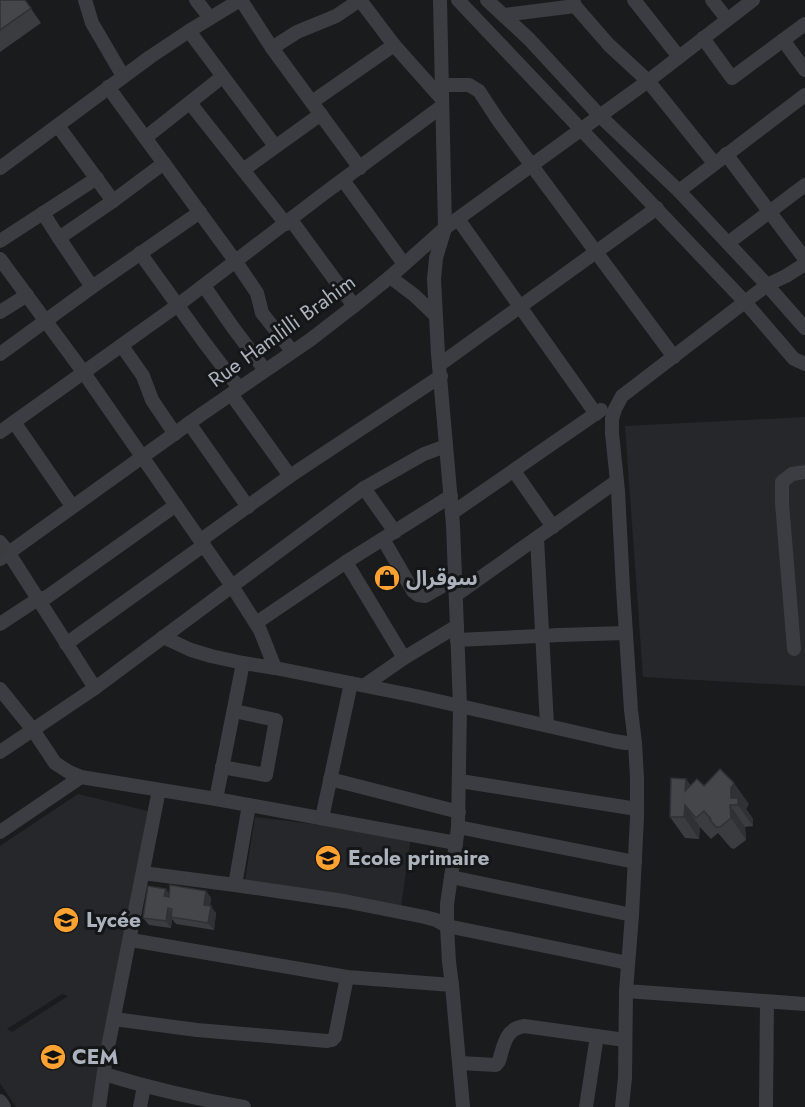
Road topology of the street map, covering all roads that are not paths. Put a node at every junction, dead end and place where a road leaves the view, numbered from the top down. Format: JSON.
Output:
{"nodes":[{"id":1,"x":85,"y":0,"type":"edge"},
{"id":2,"x":196,"y":0,"type":"edge"},
{"id":3,"x":240,"y":0,"type":"edge"},
{"id":4,"x":360,"y":0,"type":"edge"},
{"id":5,"x":440,"y":0,"type":"edge"},
{"id":6,"x":458,"y":0,"type":"edge"},
{"id":7,"x":487,"y":0,"type":"edge"},
{"id":8,"x":634,"y":0,"type":"edge"},
{"id":9,"x":712,"y":0,"type":"edge"},
{"id":10,"x":753,"y":0,"type":"edge"},
{"id":11,"x":574,"y":3,"type":"edge"},
{"id":12,"x":504,"y":15,"type":"junction"},
{"id":13,"x":210,"y":18,"type":"junction"},
{"id":14,"x":727,"y":19,"type":"junction"},
{"id":15,"x":805,"y":24,"type":"edge"},
{"id":16,"x":189,"y":31,"type":"junction"},
{"id":17,"x":703,"y":38,"type":"junction"},
{"id":18,"x":783,"y":40,"type":"junction"},
{"id":19,"x":394,"y":45,"type":"junction"},
{"id":20,"x":272,"y":48,"type":"junction"},
{"id":21,"x":679,"y":57,"type":"junction"},
{"id":22,"x":805,"y":70,"type":"edge"},
{"id":23,"x":123,"y":76,"type":"junction"},
{"id":24,"x":222,"y":77,"type":"junction"},
{"id":25,"x":648,"y":81,"type":"junction"},
{"id":26,"x":441,"y":85,"type":"junction"},
{"id":27,"x":108,"y":87,"type":"junction"},
{"id":28,"x":805,"y":95,"type":"edge"},
{"id":29,"x":312,"y":102,"type":"junction"},
{"id":30,"x":190,"y":103,"type":"junction"},
{"id":31,"x":441,"y":103,"type":"junction"},
{"id":32,"x":321,"y":114,"type":"junction"},
{"id":33,"x":600,"y":116,"type":"junction"},
{"id":34,"x":58,"y":126,"type":"junction"},
{"id":35,"x":582,"y":129,"type":"junction"},
{"id":36,"x":145,"y":138,"type":"junction"},
{"id":37,"x":275,"y":146,"type":"junction"},
{"id":38,"x":726,"y":154,"type":"junction"},
{"id":39,"x":164,"y":163,"type":"junction"},
{"id":40,"x":714,"y":163,"type":"junction"},
{"id":41,"x":532,"y":166,"type":"junction"},
{"id":42,"x":0,"y":168,"type":"edge"},
{"id":43,"x":360,"y":168,"type":"junction"},
{"id":44,"x":243,"y":170,"type":"junction"},
{"id":45,"x":97,"y":178,"type":"junction"},
{"id":46,"x":343,"y":180,"type":"junction"},
{"id":47,"x":805,"y":185,"type":"edge"},
{"id":48,"x":679,"y":191,"type":"junction"},
{"id":49,"x":113,"y":201,"type":"junction"},
{"id":50,"x":657,"y":208,"type":"junction"},
{"id":51,"x":200,"y":212,"type":"junction"},
{"id":52,"x":769,"y":212,"type":"junction"},
{"id":53,"x":43,"y":213,"type":"junction"},
{"id":54,"x":458,"y":219,"type":"junction"},
{"id":55,"x":289,"y":222,"type":"junction"},
{"id":56,"x":445,"y":228,"type":"junction"},
{"id":57,"x":59,"y":238,"type":"junction"},
{"id":58,"x":0,"y":240,"type":"edge"},
{"id":59,"x":728,"y":243,"type":"junction"},
{"id":60,"x":595,"y":251,"type":"junction"},
{"id":61,"x":140,"y":253,"type":"junction"},
{"id":62,"x":0,"y":259,"type":"edge"},
{"id":63,"x":805,"y":259,"type":"edge"},
{"id":64,"x":236,"y":262,"type":"junction"},
{"id":65,"x":404,"y":264,"type":"junction"},
{"id":66,"x":805,"y":264,"type":"edge"},
{"id":67,"x":390,"y":277,"type":"junction"},
{"id":68,"x":767,"y":285,"type":"junction"},
{"id":69,"x":92,"y":286,"type":"junction"},
{"id":70,"x":204,"y":286,"type":"junction"},
{"id":71,"x":27,"y":295,"type":"junction"},
{"id":72,"x":746,"y":302,"type":"junction"},
{"id":73,"x":178,"y":306,"type":"junction"},
{"id":74,"x":354,"y":306,"type":"junction"},
{"id":75,"x":520,"y":307,"type":"junction"},
{"id":76,"x":0,"y":312,"type":"edge"},
{"id":77,"x":435,"y":315,"type":"junction"},
{"id":78,"x":45,"y":320,"type":"junction"},
{"id":79,"x":805,"y":328,"type":"edge"},
{"id":80,"x":122,"y":346,"type":"junction"},
{"id":81,"x":292,"y":351,"type":"junction"},
{"id":82,"x":0,"y":354,"type":"edge"},
{"id":83,"x":674,"y":357,"type":"junction"},
{"id":84,"x":801,"y":358,"type":"edge"},
{"id":85,"x":265,"y":370,"type":"junction"},
{"id":86,"x":440,"y":371,"type":"junction"},
{"id":87,"x":84,"y":373,"type":"junction"},
{"id":88,"x":235,"y":391,"type":"junction"},
{"id":89,"x":622,"y":396,"type":"junction"},
{"id":90,"x":596,"y":414,"type":"junction"},
{"id":91,"x":14,"y":422,"type":"junction"},
{"id":92,"x":189,"y":423,"type":"junction"},
{"id":93,"x":0,"y":432,"type":"edge"},
{"id":94,"x":175,"y":434,"type":"junction"},
{"id":95,"x":446,"y":446,"type":"junction"},
{"id":96,"x":142,"y":456,"type":"junction"},
{"id":97,"x":513,"y":471,"type":"junction"},
{"id":98,"x":805,"y":472,"type":"edge"},
{"id":99,"x":290,"y":476,"type":"junction"},
{"id":100,"x":617,"y":482,"type":"junction"},
{"id":101,"x":364,"y":488,"type":"junction"},
{"id":102,"x":451,"y":496,"type":"junction"},
{"id":103,"x":177,"y":505,"type":"junction"},
{"id":104,"x":72,"y":506,"type":"junction"},
{"id":105,"x":248,"y":507,"type":"junction"},
{"id":106,"x":452,"y":513,"type":"junction"},
{"id":107,"x":553,"y":527,"type":"junction"},
{"id":108,"x":395,"y":532,"type":"junction"},
{"id":109,"x":537,"y":538,"type":"junction"},
{"id":110,"x":383,"y":539,"type":"junction"},
{"id":111,"x":202,"y":542,"type":"junction"},
{"id":112,"x":3,"y":551,"type":"edge"},
{"id":113,"x":346,"y":562,"type":"junction"},
{"id":114,"x":455,"y":579,"type":"junction"},
{"id":115,"x":232,"y":586,"type":"junction"},
{"id":116,"x":456,"y":595,"type":"junction"},
{"id":117,"x":38,"y":599,"type":"junction"},
{"id":118,"x":256,"y":623,"type":"junction"},
{"id":119,"x":0,"y":624,"type":"edge"},
{"id":120,"x":457,"y":633,"type":"junction"},
{"id":121,"x":626,"y":633,"type":"junction"},
{"id":122,"x":541,"y":636,"type":"junction"},
{"id":123,"x":163,"y":637,"type":"junction"},
{"id":124,"x":66,"y":644,"type":"junction"},
{"id":125,"x":794,"y":650,"type":"dead end"},
{"id":126,"x":404,"y":658,"type":"junction"},
{"id":127,"x":243,"y":663,"type":"junction"},
{"id":128,"x":275,"y":668,"type":"junction"},
{"id":129,"x":358,"y":684,"type":"junction"},
{"id":130,"x":94,"y":688,"type":"junction"},
{"id":131,"x":0,"y":689,"type":"edge"},
{"id":132,"x":460,"y":706,"type":"junction"},
{"id":133,"x":234,"y":711,"type":"junction"},
{"id":134,"x":547,"y":725,"type":"junction"},
{"id":135,"x":33,"y":730,"type":"junction"},
{"id":136,"x":635,"y":742,"type":"junction"},
{"id":137,"x":0,"y":752,"type":"edge"},
{"id":138,"x":222,"y":767,"type":"junction"},
{"id":139,"x":81,"y":777,"type":"junction"},
{"id":140,"x":330,"y":779,"type":"junction"},
{"id":141,"x":460,"y":781,"type":"junction"},
{"id":142,"x":159,"y":790,"type":"junction"},
{"id":143,"x":216,"y":799,"type":"junction"},
{"id":144,"x":249,"y":805,"type":"junction"},
{"id":145,"x":637,"y":809,"type":"junction"},
{"id":146,"x":459,"y":812,"type":"junction"},
{"id":147,"x":322,"y":818,"type":"junction"},
{"id":148,"x":458,"y":827,"type":"junction"},
{"id":149,"x":1,"y":830,"type":"edge"},
{"id":150,"x":456,"y":843,"type":"junction"},
{"id":151,"x":635,"y":862,"type":"junction"},
{"id":152,"x":143,"y":873,"type":"junction"},
{"id":153,"x":451,"y":877,"type":"junction"},
{"id":154,"x":235,"y":885,"type":"junction"},
{"id":155,"x":632,"y":915,"type":"junction"},
{"id":156,"x":447,"y":927,"type":"junction"},
{"id":157,"x":130,"y":940,"type":"junction"},
{"id":158,"x":628,"y":963,"type":"junction"},
{"id":159,"x":347,"y":977,"type":"junction"},
{"id":160,"x":452,"y":985,"type":"junction"},
{"id":161,"x":626,"y":991,"type":"junction"},
{"id":162,"x":767,"y":1002,"type":"junction"},
{"id":163,"x":805,"y":1004,"type":"edge"},
{"id":164,"x":114,"y":1019,"type":"junction"},
{"id":165,"x":597,"y":1036,"type":"junction"},
{"id":166,"x":625,"y":1040,"type":"junction"},
{"id":167,"x":459,"y":1063,"type":"junction"},
{"id":168,"x":104,"y":1074,"type":"junction"},
{"id":169,"x":144,"y":1086,"type":"junction"},
{"id":170,"x":0,"y":1101,"type":"edge"},
{"id":171,"x":180,"y":1101,"type":"edge"},
{"id":172,"x":212,"y":1104,"type":"edge"},
{"id":173,"x":4,"y":1107,"type":"edge"},
{"id":174,"x":99,"y":1107,"type":"edge"},
{"id":175,"x":140,"y":1107,"type":"edge"},
{"id":176,"x":244,"y":1107,"type":"edge"},
{"id":177,"x":463,"y":1107,"type":"edge"},
{"id":178,"x":586,"y":1107,"type":"edge"},
{"id":179,"x":622,"y":1107,"type":"edge"},
{"id":180,"x":766,"y":1107,"type":"edge"}],
"edges":[{"from":1,"to":23,"type":"street"},
{"from":2,"to":13,"type":"street"},
{"from":3,"to":13,"type":"street"},
{"from":3,"to":20,"type":"street"},
{"from":4,"to":19,"type":"street"},
{"from":4,"to":20,"type":"street"},
{"from":5,"to":26,"type":"street"},
{"from":6,"to":35,"type":"street"},
{"from":7,"to":12,"type":"street"},
{"from":8,"to":21,"type":"street"},
{"from":9,"to":14,"type":"street"},
{"from":10,"to":14,"type":"street","name":"Rue Hamlilli Brahim"},
{"from":11,"to":12,"type":"street"},
{"from":11,"to":25,"type":"street"},
{"from":12,"to":33,"type":"street"},
{"from":13,"to":16,"type":"street"},
{"from":14,"to":17,"type":"street","name":"Rue Hamlilli Brahim"},
{"from":15,"to":18,"type":"street"},
{"from":16,"to":23,"type":"street"},
{"from":16,"to":24,"type":"street"},
{"from":17,"to":18,"type":"street"},
{"from":17,"to":21,"type":"street","name":"Rue Hamlilli Brahim"},
{"from":18,"to":22,"type":"street"},
{"from":19,"to":29,"type":"street"},
{"from":19,"to":31,"type":"street"},
{"from":20,"to":29,"type":"street"},
{"from":21,"to":25,"type":"street","name":"Rue Hamlilli Brahim"},
{"from":23,"to":27,"type":"street"},
{"from":24,"to":30,"type":"street"},
{"from":24,"to":37,"type":"street"},
{"from":25,"to":33,"type":"street","name":"Rue Hamlilli Brahim"},
{"from":25,"to":40,"type":"street"},
{"from":26,"to":31,"type":"street"},
{"from":26,"to":41,"type":"street"},
{"from":27,"to":34,"type":"street"},
{"from":27,"to":36,"type":"street"},
{"from":28,"to":38,"type":"street"},
{"from":29,"to":32,"type":"street"},
{"from":30,"to":36,"type":"street"},
{"from":30,"to":44,"type":"street"},
{"from":31,"to":43,"type":"street"},
{"from":31,"to":56,"type":"street"},
{"from":32,"to":37,"type":"street"},
{"from":32,"to":43,"type":"street"},
{"from":33,"to":35,"type":"street","name":"Rue Hamlilli Brahim"},
{"from":33,"to":48,"type":"street"},
{"from":34,"to":42,"type":"street"},
{"from":34,"to":45,"type":"street"},
{"from":35,"to":41,"type":"street","name":"Rue Hamlilli Brahim"},
{"from":35,"to":50,"type":"street"},
{"from":36,"to":39,"type":"street"},
{"from":37,"to":44,"type":"street"},
{"from":38,"to":40,"type":"street"},
{"from":38,"to":52,"type":"street"},
{"from":39,"to":49,"type":"street"},
{"from":39,"to":51,"type":"street"},
{"from":40,"to":48,"type":"street"},
{"from":41,"to":54,"type":"street","name":"Rue Hamlilli Brahim"},
{"from":41,"to":60,"type":"street"},
{"from":43,"to":46,"type":"street"},
{"from":44,"to":55,"type":"street"},
{"from":45,"to":49,"type":"street"},
{"from":45,"to":53,"type":"street"},
{"from":46,"to":55,"type":"street"},
{"from":46,"to":65,"type":"street"},
{"from":47,"to":52,"type":"street"},
{"from":48,"to":59,"type":"street"},
{"from":49,"to":57,"type":"street"},
{"from":50,"to":60,"type":"street"},
{"from":50,"to":72,"type":"street"},
{"from":51,"to":61,"type":"street"},
{"from":51,"to":64,"type":"street"},
{"from":52,"to":59,"type":"street"},
{"from":52,"to":63,"type":"street"},
{"from":53,"to":57,"type":"street"},
{"from":53,"to":58,"type":"street"},
{"from":54,"to":56,"type":"street","name":"Rue Hamlilli Brahim"},
{"from":54,"to":75,"type":"street"},
{"from":55,"to":64,"type":"street"},
{"from":55,"to":74,"type":"street"},
{"from":56,"to":65,"type":"street","name":"Rue Hamlilli Brahim"},
{"from":56,"to":77,"type":"street"},
{"from":57,"to":69,"type":"street"},
{"from":59,"to":68,"type":"street"},
{"from":60,"to":75,"type":"street"},
{"from":60,"to":83,"type":"street"},
{"from":61,"to":69,"type":"street"},
{"from":61,"to":73,"type":"street"},
{"from":62,"to":71,"type":"street"},
{"from":64,"to":70,"type":"street"},
{"from":64,"to":81,"type":"street"},
{"from":65,"to":67,"type":"street","name":"Rue Hamlilli Brahim"},
{"from":66,"to":68,"type":"street"},
{"from":67,"to":74,"type":"street","name":"Rue Hamlilli Brahim"},
{"from":67,"to":77,"type":"street"},
{"from":68,"to":72,"type":"street"},
{"from":68,"to":79,"type":"street"},
{"from":69,"to":78,"type":"street"},
{"from":70,"to":73,"type":"street"},
{"from":70,"to":85,"type":"street"},
{"from":71,"to":76,"type":"street"},
{"from":71,"to":78,"type":"street"},
{"from":72,"to":83,"type":"street"},
{"from":72,"to":84,"type":"street"},
{"from":73,"to":80,"type":"street"},
{"from":73,"to":88,"type":"street"},
{"from":74,"to":81,"type":"street","name":"Rue Hamlilli Brahim"},
{"from":75,"to":86,"type":"street"},
{"from":75,"to":90,"type":"street"},
{"from":77,"to":86,"type":"street"},
{"from":78,"to":82,"type":"street"},
{"from":78,"to":87,"type":"street"},
{"from":80,"to":87,"type":"street"},
{"from":80,"to":94,"type":"street"},
{"from":81,"to":85,"type":"street","name":"Rue Hamlilli Brahim"},
{"from":83,"to":89,"type":"street"},
{"from":85,"to":88,"type":"street","name":"Rue Hamlilli Brahim"},
{"from":86,"to":95,"type":"street"},
{"from":86,"to":99,"type":"street"},
{"from":87,"to":91,"type":"street"},
{"from":87,"to":96,"type":"street"},
{"from":88,"to":92,"type":"street","name":"Rue Hamlilli Brahim"},
{"from":88,"to":99,"type":"street"},
{"from":89,"to":90,"type":"street"},
{"from":89,"to":100,"type":"street"},
{"from":90,"to":97,"type":"street"},
{"from":91,"to":93,"type":"street"},
{"from":91,"to":104,"type":"street"},
{"from":92,"to":94,"type":"street","name":"Rue Hamlilli Brahim"},
{"from":92,"to":105,"type":"street"},
{"from":94,"to":96,"type":"street","name":"Rue Hamlilli Brahim"},
{"from":95,"to":101,"type":"street"},
{"from":95,"to":102,"type":"street"},
{"from":96,"to":103,"type":"street"},
{"from":96,"to":104,"type":"street","name":"Rue Hamlilli Brahim"},
{"from":97,"to":106,"type":"street"},
{"from":97,"to":107,"type":"street"},
{"from":98,"to":125,"type":"street"},
{"from":99,"to":105,"type":"street"},
{"from":100,"to":107,"type":"street"},
{"from":100,"to":121,"type":"street"},
{"from":101,"to":108,"type":"street"},
{"from":101,"to":115,"type":"street"},
{"from":102,"to":106,"type":"street"},
{"from":102,"to":108,"type":"street"},
{"from":103,"to":111,"type":"street"},
{"from":103,"to":117,"type":"street"},
{"from":104,"to":112,"type":"street","name":"Rue Hamlilli Brahim"},
{"from":105,"to":111,"type":"street"},
{"from":106,"to":114,"type":"street"},
{"from":107,"to":109,"type":"street"},
{"from":108,"to":110,"type":"street"},
{"from":109,"to":116,"type":"street"},
{"from":109,"to":122,"type":"street"},
{"from":110,"to":113,"type":"street"},
{"from":110,"to":114,"type":"street"},
{"from":111,"to":115,"type":"street"},
{"from":111,"to":124,"type":"street"},
{"from":112,"to":117,"type":"street"},
{"from":113,"to":118,"type":"street"},
{"from":113,"to":126,"type":"street"},
{"from":114,"to":116,"type":"street"},
{"from":115,"to":118,"type":"street"},
{"from":115,"to":123,"type":"street"},
{"from":116,"to":120,"type":"street"},
{"from":117,"to":119,"type":"street"},
{"from":117,"to":124,"type":"street"},
{"from":118,"to":128,"type":"street"},
{"from":120,"to":122,"type":"street"},
{"from":120,"to":126,"type":"street"},
{"from":120,"to":132,"type":"street"},
{"from":121,"to":122,"type":"street"},
{"from":121,"to":136,"type":"street"},
{"from":122,"to":134,"type":"street"},
{"from":123,"to":127,"type":"street"},
{"from":123,"to":130,"type":"street"},
{"from":124,"to":130,"type":"street"},
{"from":126,"to":129,"type":"street"},
{"from":127,"to":128,"type":"street"},
{"from":127,"to":133,"type":"street"},
{"from":128,"to":129,"type":"street"},
{"from":129,"to":132,"type":"street"},
{"from":129,"to":140,"type":"street"},
{"from":130,"to":135,"type":"street"},
{"from":131,"to":135,"type":"street"},
{"from":132,"to":134,"type":"street"},
{"from":132,"to":141,"type":"street"},
{"from":133,"to":138,"type":"street"},
{"from":133,"to":138,"type":"street"},
{"from":134,"to":136,"type":"street"},
{"from":135,"to":137,"type":"street"},
{"from":135,"to":139,"type":"street"},
{"from":136,"to":145,"type":"street"},
{"from":138,"to":143,"type":"street"},
{"from":139,"to":142,"type":"street"},
{"from":139,"to":149,"type":"street"},
{"from":140,"to":146,"type":"street"},
{"from":140,"to":147,"type":"street"},
{"from":141,"to":145,"type":"street"},
{"from":141,"to":146,"type":"street"},
{"from":142,"to":143,"type":"street"},
{"from":142,"to":152,"type":"street"},
{"from":143,"to":144,"type":"street"},
{"from":144,"to":147,"type":"street"},
{"from":144,"to":154,"type":"street"},
{"from":145,"to":151,"type":"street"},
{"from":146,"to":148,"type":"street"},
{"from":147,"to":150,"type":"street"},
{"from":148,"to":150,"type":"street"},
{"from":148,"to":151,"type":"street"},
{"from":150,"to":153,"type":"street"},
{"from":151,"to":155,"type":"street"},
{"from":152,"to":154,"type":"street"},
{"from":152,"to":157,"type":"street"},
{"from":153,"to":155,"type":"street"},
{"from":153,"to":156,"type":"street"},
{"from":154,"to":156,"type":"street"},
{"from":155,"to":158,"type":"street"},
{"from":156,"to":158,"type":"street"},
{"from":156,"to":160,"type":"street"},
{"from":157,"to":159,"type":"street"},
{"from":157,"to":164,"type":"street"},
{"from":158,"to":161,"type":"street"},
{"from":159,"to":160,"type":"street"},
{"from":159,"to":164,"type":"street"},
{"from":160,"to":167,"type":"street"},
{"from":161,"to":162,"type":"street"},
{"from":161,"to":166,"type":"street"},
{"from":162,"to":163,"type":"street"},
{"from":162,"to":180,"type":"street"},
{"from":164,"to":168,"type":"street"},
{"from":165,"to":166,"type":"street"},
{"from":165,"to":167,"type":"street"},
{"from":165,"to":178,"type":"street"},
{"from":166,"to":179,"type":"street"},
{"from":167,"to":177,"type":"street"},
{"from":168,"to":169,"type":"street"},
{"from":168,"to":174,"type":"street"},
{"from":169,"to":171,"type":"street"},
{"from":169,"to":175,"type":"street"},
{"from":170,"to":173,"type":"street"},
{"from":171,"to":172,"type":"street"},
{"from":172,"to":176,"type":"street"}]}
